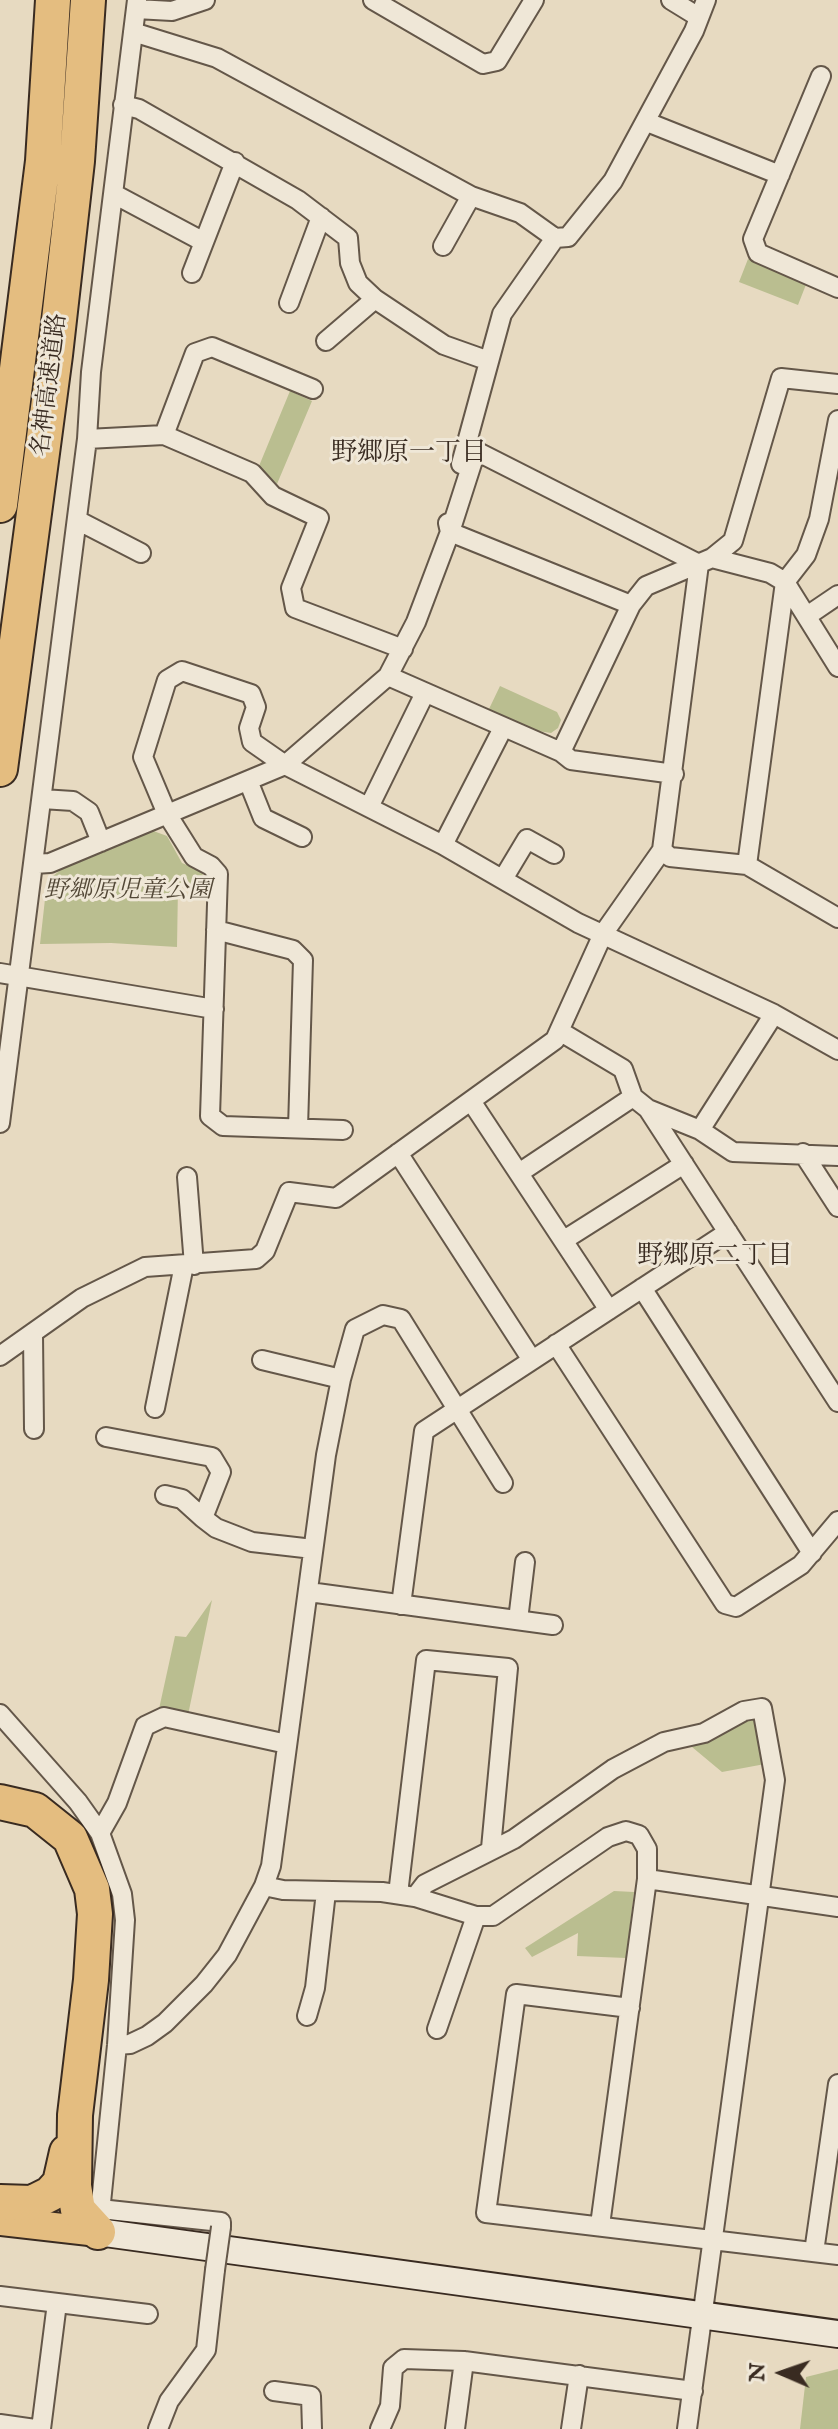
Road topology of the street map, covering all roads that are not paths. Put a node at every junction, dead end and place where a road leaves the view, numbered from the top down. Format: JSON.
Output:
{"nodes":[{"id":1,"x":53,"y":0,"type":"edge"},
{"id":2,"x":88,"y":0,"type":"edge"},
{"id":3,"x":205,"y":0,"type":"edge"},
{"id":4,"x":375,"y":0,"type":"edge"},
{"id":5,"x":534,"y":0,"type":"edge"},
{"id":6,"x":671,"y":0,"type":"edge"},
{"id":7,"x":136,"y":4,"type":"edge"},
{"id":8,"x":702,"y":8,"type":"edge"},
{"id":9,"x":133,"y":32,"type":"junction"},
{"id":10,"x":821,"y":76,"type":"dead end"},
{"id":11,"x":123,"y":105,"type":"junction"},
{"id":12,"x":647,"y":122,"type":"junction"},
{"id":13,"x":235,"y":162,"type":"junction"},
{"id":14,"x":780,"y":175,"type":"junction"},
{"id":15,"x":114,"y":194,"type":"junction"},
{"id":16,"x":471,"y":196,"type":"junction"},
{"id":17,"x":321,"y":217,"type":"junction"},
{"id":18,"x":555,"y":238,"type":"junction"},
{"id":19,"x":204,"y":242,"type":"junction"},
{"id":20,"x":443,"y":246,"type":"dead end"},
{"id":21,"x":192,"y":273,"type":"dead end"},
{"id":22,"x":838,"y":288,"type":"edge"},
{"id":23,"x":375,"y":299,"type":"junction"},
{"id":24,"x":289,"y":303,"type":"dead end"},
{"id":25,"x":326,"y":341,"type":"dead end"},
{"id":26,"x":489,"y":361,"type":"junction"},
{"id":27,"x":838,"y":384,"type":"edge"},
{"id":28,"x":313,"y":389,"type":"dead end"},
{"id":29,"x":838,"y":420,"type":"edge"},
{"id":30,"x":164,"y":435,"type":"junction"},
{"id":31,"x":87,"y":439,"type":"junction"},
{"id":32,"x":0,"y":505,"type":"edge"},
{"id":33,"x":77,"y":520,"type":"junction"},
{"id":34,"x":450,"y":532,"type":"junction"},
{"id":35,"x":141,"y":553,"type":"dead end"},
{"id":36,"x":705,"y":561,"type":"junction"},
{"id":37,"x":785,"y":582,"type":"junction"},
{"id":38,"x":838,"y":595,"type":"edge"},
{"id":39,"x":631,"y":605,"type":"junction"},
{"id":40,"x":807,"y":616,"type":"junction"},
{"id":41,"x":403,"y":649,"type":"junction"},
{"id":42,"x":838,"y":667,"type":"edge"},
{"id":43,"x":388,"y":676,"type":"junction"},
{"id":44,"x":425,"y":693,"type":"junction"},
{"id":45,"x":503,"y":728,"type":"junction"},
{"id":46,"x":561,"y":752,"type":"junction"},
{"id":47,"x":285,"y":765,"type":"junction"},
{"id":48,"x":0,"y":769,"type":"edge"},
{"id":49,"x":674,"y":774,"type":"junction"},
{"id":50,"x":249,"y":783,"type":"junction"},
{"id":51,"x":42,"y":799,"type":"junction"},
{"id":52,"x":369,"y":807,"type":"junction"},
{"id":53,"x":167,"y":814,"type":"junction"},
{"id":54,"x":302,"y":837,"type":"dead end"},
{"id":55,"x":101,"y":842,"type":"junction"},
{"id":56,"x":443,"y":845,"type":"junction"},
{"id":57,"x":662,"y":850,"type":"junction"},
{"id":58,"x":554,"y":854,"type":"dead end"},
{"id":59,"x":34,"y":864,"type":"junction"},
{"id":60,"x":747,"y":865,"type":"junction"},
{"id":61,"x":503,"y":879,"type":"junction"},
{"id":62,"x":838,"y":918,"type":"edge"},
{"id":63,"x":216,"y":930,"type":"junction"},
{"id":64,"x":603,"y":934,"type":"junction"},
{"id":65,"x":7,"y":974,"type":"edge"},
{"id":66,"x":214,"y":1009,"type":"junction"},
{"id":67,"x":774,"y":1014,"type":"junction"},
{"id":68,"x":561,"y":1032,"type":"junction"},
{"id":69,"x":838,"y":1050,"type":"edge"},
{"id":70,"x":471,"y":1101,"type":"junction"},
{"id":71,"x":641,"y":1103,"type":"junction"},
{"id":72,"x":0,"y":1123,"type":"edge"},
{"id":73,"x":298,"y":1128,"type":"junction"},
{"id":74,"x":343,"y":1130,"type":"dead end"},
{"id":75,"x":700,"y":1130,"type":"junction"},
{"id":76,"x":398,"y":1153,"type":"junction"},
{"id":77,"x":803,"y":1153,"type":"junction"},
{"id":78,"x":838,"y":1156,"type":"edge"},
{"id":79,"x":684,"y":1164,"type":"junction"},
{"id":80,"x":519,"y":1173,"type":"junction"},
{"id":81,"x":187,"y":1177,"type":"dead end"},
{"id":82,"x":838,"y":1207,"type":"edge"},
{"id":83,"x":728,"y":1232,"type":"junction"},
{"id":84,"x":564,"y":1240,"type":"junction"},
{"id":85,"x":189,"y":1265,"type":"junction"},
{"id":86,"x":642,"y":1288,"type":"junction"},
{"id":87,"x":609,"y":1310,"type":"junction"},
{"id":88,"x":33,"y":1334,"type":"junction"},
{"id":89,"x":556,"y":1344,"type":"junction"},
{"id":90,"x":0,"y":1356,"type":"edge"},
{"id":91,"x":262,"y":1360,"type":"dead end"},
{"id":92,"x":532,"y":1360,"type":"junction"},
{"id":93,"x":341,"y":1379,"type":"junction"},
{"id":94,"x":838,"y":1402,"type":"edge"},
{"id":95,"x":155,"y":1408,"type":"dead end"},
{"id":96,"x":459,"y":1408,"type":"junction"},
{"id":97,"x":34,"y":1429,"type":"dead end"},
{"id":98,"x":106,"y":1437,"type":"dead end"},
{"id":99,"x":503,"y":1483,"type":"dead end"},
{"id":100,"x":165,"y":1495,"type":"dead end"},
{"id":101,"x":203,"y":1518,"type":"junction"},
{"id":102,"x":838,"y":1521,"type":"edge"},
{"id":103,"x":313,"y":1549,"type":"junction"},
{"id":104,"x":812,"y":1553,"type":"junction"},
{"id":105,"x":525,"y":1562,"type":"dead end"},
{"id":106,"x":309,"y":1592,"type":"junction"},
{"id":107,"x":401,"y":1605,"type":"junction"},
{"id":108,"x":518,"y":1620,"type":"junction"},
{"id":109,"x":553,"y":1625,"type":"dead end"},
{"id":110,"x":0,"y":1714,"type":"edge"},
{"id":111,"x":287,"y":1744,"type":"junction"},
{"id":112,"x":0,"y":1802,"type":"edge"},
{"id":113,"x":100,"y":1833,"type":"junction"},
{"id":114,"x":491,"y":1848,"type":"junction"},
{"id":115,"x":647,"y":1879,"type":"junction"},
{"id":116,"x":264,"y":1886,"type":"junction"},
{"id":117,"x":326,"y":1892,"type":"junction"},
{"id":118,"x":406,"y":1895,"type":"junction"},
{"id":119,"x":757,"y":1895,"type":"junction"},
{"id":120,"x":838,"y":1907,"type":"edge"},
{"id":121,"x":476,"y":1916,"type":"junction"},
{"id":122,"x":630,"y":2008,"type":"junction"},
{"id":123,"x":307,"y":2016,"type":"dead end"},
{"id":124,"x":437,"y":2029,"type":"dead end"},
{"id":125,"x":117,"y":2045,"type":"junction"},
{"id":126,"x":838,"y":2084,"type":"edge"},
{"id":127,"x":75,"y":2115,"type":"junction"},
{"id":128,"x":0,"y":2202,"type":"edge"},
{"id":129,"x":99,"y":2220,"type":"junction"},
{"id":130,"x":0,"y":2221,"type":"edge"},
{"id":131,"x":600,"y":2225,"type":"junction"},
{"id":132,"x":712,"y":2239,"type":"junction"},
{"id":133,"x":814,"y":2252,"type":"junction"},
{"id":134,"x":838,"y":2255,"type":"edge"},
{"id":135,"x":0,"y":2296,"type":"edge"},
{"id":136,"x":57,"y":2303,"type":"junction"},
{"id":137,"x":148,"y":2314,"type":"dead end"},
{"id":138,"x":702,"y":2316,"type":"junction"},
{"id":139,"x":838,"y":2334,"type":"edge"},
{"id":140,"x":464,"y":2361,"type":"junction"},
{"id":141,"x":579,"y":2375,"type":"junction"},
{"id":142,"x":274,"y":2391,"type":"dead end"},
{"id":143,"x":693,"y":2391,"type":"junction"},
{"id":144,"x":0,"y":2424,"type":"edge"},
{"id":145,"x":35,"y":2429,"type":"edge"},
{"id":146,"x":41,"y":2429,"type":"edge"},
{"id":147,"x":158,"y":2429,"type":"edge"},
{"id":148,"x":312,"y":2429,"type":"edge"},
{"id":149,"x":380,"y":2429,"type":"edge"},
{"id":150,"x":455,"y":2429,"type":"edge"},
{"id":151,"x":571,"y":2429,"type":"edge"},
{"id":152,"x":687,"y":2429,"type":"edge"}],
"edges":[{"from":1,"to":32,"type":"highway","name":"名神高速道路"},
{"from":2,"to":48,"type":"highway","name":"名神高速道路"},
{"from":3,"to":7,"type":"street"},
{"from":4,"to":5,"type":"street"},
{"from":6,"to":8,"type":"street"},
{"from":7,"to":9,"type":"street"},
{"from":8,"to":12,"type":"street"},
{"from":9,"to":11,"type":"street"},
{"from":9,"to":16,"type":"street"},
{"from":10,"to":14,"type":"street"},
{"from":11,"to":13,"type":"street"},
{"from":11,"to":15,"type":"street"},
{"from":12,"to":14,"type":"street"},
{"from":12,"to":18,"type":"street"},
{"from":13,"to":17,"type":"street"},
{"from":13,"to":19,"type":"street"},
{"from":14,"to":22,"type":"street"},
{"from":15,"to":19,"type":"street"},
{"from":15,"to":31,"type":"street"},
{"from":16,"to":18,"type":"street"},
{"from":16,"to":20,"type":"street"},
{"from":17,"to":23,"type":"street"},
{"from":17,"to":24,"type":"street"},
{"from":18,"to":26,"type":"street"},
{"from":19,"to":21,"type":"street"},
{"from":23,"to":25,"type":"street"},
{"from":23,"to":26,"type":"street"},
{"from":26,"to":34,"type":"street"},
{"from":27,"to":36,"type":"street"},
{"from":28,"to":30,"type":"street"},
{"from":29,"to":37,"type":"street"},
{"from":30,"to":31,"type":"street"},
{"from":30,"to":41,"type":"street"},
{"from":31,"to":33,"type":"street"},
{"from":33,"to":35,"type":"street"},
{"from":33,"to":51,"type":"street"},
{"from":34,"to":36,"type":"street"},
{"from":34,"to":39,"type":"street"},
{"from":34,"to":41,"type":"street"},
{"from":36,"to":37,"type":"street"},
{"from":36,"to":39,"type":"street"},
{"from":36,"to":49,"type":"street"},
{"from":37,"to":40,"type":"street"},
{"from":37,"to":60,"type":"street"},
{"from":38,"to":40,"type":"street"},
{"from":39,"to":46,"type":"street"},
{"from":40,"to":42,"type":"street"},
{"from":41,"to":43,"type":"street"},
{"from":43,"to":44,"type":"street"},
{"from":43,"to":47,"type":"street"},
{"from":44,"to":45,"type":"street"},
{"from":44,"to":52,"type":"street"},
{"from":45,"to":46,"type":"street"},
{"from":45,"to":56,"type":"street"},
{"from":46,"to":49,"type":"street"},
{"from":47,"to":50,"type":"street"},
{"from":47,"to":52,"type":"street"},
{"from":47,"to":53,"type":"street"},
{"from":49,"to":57,"type":"street"},
{"from":50,"to":53,"type":"street"},
{"from":50,"to":54,"type":"street"},
{"from":51,"to":55,"type":"street"},
{"from":51,"to":59,"type":"street"},
{"from":52,"to":56,"type":"street"},
{"from":53,"to":55,"type":"street"},
{"from":53,"to":63,"type":"street"},
{"from":55,"to":59,"type":"street"},
{"from":56,"to":61,"type":"street"},
{"from":57,"to":60,"type":"street"},
{"from":57,"to":64,"type":"street"},
{"from":58,"to":61,"type":"street"},
{"from":59,"to":65,"type":"street"},
{"from":60,"to":62,"type":"street"},
{"from":61,"to":64,"type":"street"},
{"from":63,"to":66,"type":"street"},
{"from":63,"to":73,"type":"street"},
{"from":64,"to":67,"type":"street"},
{"from":64,"to":68,"type":"street"},
{"from":65,"to":66,"type":"street"},
{"from":65,"to":72,"type":"street"},
{"from":66,"to":73,"type":"street"},
{"from":67,"to":69,"type":"street"},
{"from":67,"to":75,"type":"street"},
{"from":68,"to":70,"type":"street"},
{"from":68,"to":71,"type":"street"},
{"from":70,"to":76,"type":"street"},
{"from":70,"to":80,"type":"street"},
{"from":71,"to":75,"type":"street"},
{"from":71,"to":79,"type":"street"},
{"from":71,"to":80,"type":"street"},
{"from":73,"to":74,"type":"street"},
{"from":75,"to":77,"type":"street"},
{"from":76,"to":85,"type":"street"},
{"from":76,"to":92,"type":"street"},
{"from":77,"to":78,"type":"street"},
{"from":77,"to":82,"type":"street"},
{"from":79,"to":83,"type":"street"},
{"from":79,"to":84,"type":"street"},
{"from":80,"to":84,"type":"street"},
{"from":81,"to":85,"type":"street"},
{"from":83,"to":86,"type":"street"},
{"from":83,"to":94,"type":"street"},
{"from":84,"to":87,"type":"street"},
{"from":85,"to":88,"type":"street"},
{"from":85,"to":95,"type":"street"},
{"from":86,"to":87,"type":"street"},
{"from":86,"to":104,"type":"street"},
{"from":87,"to":89,"type":"street"},
{"from":88,"to":90,"type":"street"},
{"from":88,"to":97,"type":"street"},
{"from":89,"to":92,"type":"street"},
{"from":89,"to":104,"type":"street"},
{"from":91,"to":93,"type":"street"},
{"from":92,"to":96,"type":"street"},
{"from":93,"to":96,"type":"street"},
{"from":93,"to":103,"type":"street"},
{"from":96,"to":99,"type":"street"},
{"from":96,"to":107,"type":"street"},
{"from":98,"to":101,"type":"street"},
{"from":100,"to":101,"type":"street"},
{"from":101,"to":103,"type":"street"},
{"from":102,"to":104,"type":"street"},
{"from":103,"to":106,"type":"street"},
{"from":105,"to":108,"type":"street"},
{"from":106,"to":107,"type":"street"},
{"from":106,"to":111,"type":"street"},
{"from":107,"to":108,"type":"street"},
{"from":108,"to":109,"type":"street"},
{"from":110,"to":113,"type":"street"},
{"from":111,"to":113,"type":"street"},
{"from":111,"to":116,"type":"street"},
{"from":112,"to":127,"type":"highway"},
{"from":113,"to":125,"type":"street"},
{"from":114,"to":118,"type":"street"},
{"from":114,"to":118,"type":"street"},
{"from":114,"to":119,"type":"street"},
{"from":115,"to":119,"type":"street"},
{"from":115,"to":121,"type":"street"},
{"from":115,"to":122,"type":"street"},
{"from":116,"to":117,"type":"street"},
{"from":116,"to":125,"type":"street"},
{"from":117,"to":118,"type":"street"},
{"from":117,"to":123,"type":"street"},
{"from":118,"to":121,"type":"street"},
{"from":119,"to":120,"type":"street"},
{"from":119,"to":132,"type":"street"},
{"from":121,"to":124,"type":"street"},
{"from":122,"to":131,"type":"street"},
{"from":122,"to":131,"type":"street"},
{"from":125,"to":129,"type":"street"},
{"from":126,"to":133,"type":"street"},
{"from":127,"to":128,"type":"highway"},
{"from":127,"to":129,"type":"highway"},
{"from":129,"to":130,"type":"main road"},
{"from":129,"to":138,"type":"street"},
{"from":129,"to":147,"type":"street","bridge":true},
{"from":131,"to":132,"type":"street"},
{"from":132,"to":133,"type":"street"},
{"from":132,"to":138,"type":"street"},
{"from":133,"to":134,"type":"street"},
{"from":135,"to":136,"type":"street"},
{"from":136,"to":137,"type":"street"},
{"from":136,"to":146,"type":"street"},
{"from":138,"to":139,"type":"street"},
{"from":138,"to":143,"type":"street"},
{"from":140,"to":141,"type":"street"},
{"from":140,"to":149,"type":"street"},
{"from":140,"to":150,"type":"street"},
{"from":141,"to":143,"type":"street"},
{"from":141,"to":151,"type":"street"},
{"from":142,"to":148,"type":"street"},
{"from":143,"to":152,"type":"street"},
{"from":144,"to":145,"type":"street"}]}
